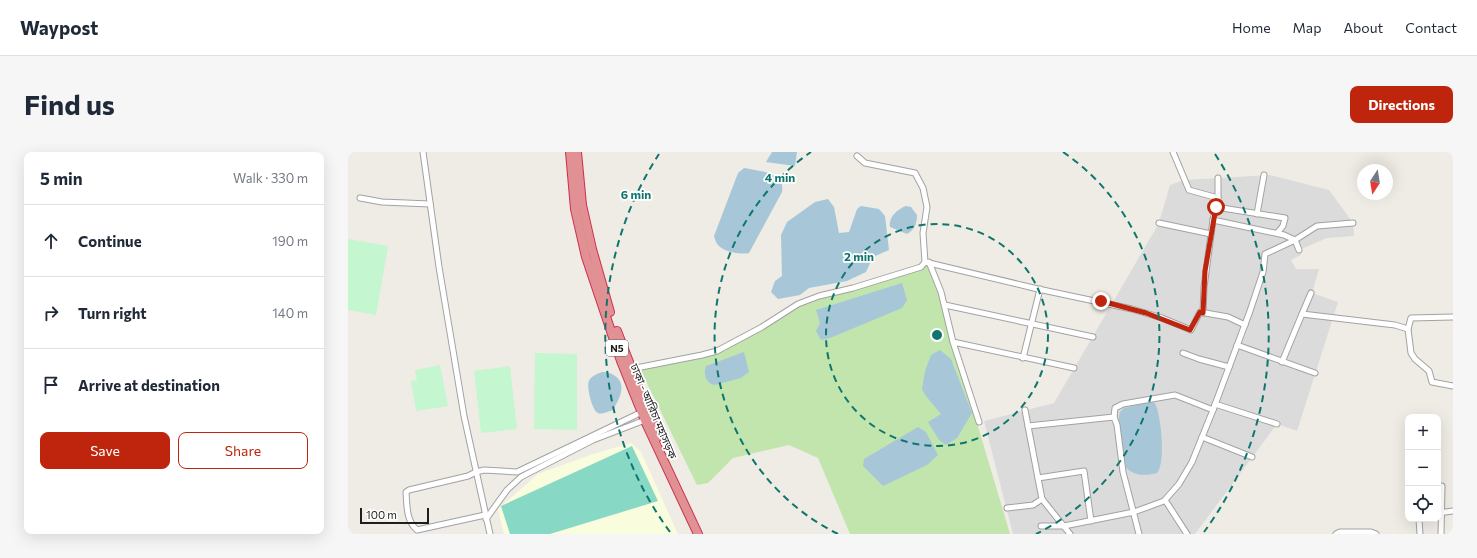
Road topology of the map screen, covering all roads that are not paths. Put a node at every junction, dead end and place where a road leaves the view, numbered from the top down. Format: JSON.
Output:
{"nodes":[{"id":1,"x":423,"y":152,"type":"edge"},
{"id":2,"x":570,"y":152,"type":"edge"},
{"id":3,"x":577,"y":152,"type":"edge"},
{"id":4,"x":1173,"y":152,"type":"edge"},
{"id":5,"x":857,"y":156,"type":"dead end"},
{"id":6,"x":1264,"y":175,"type":"dead end"},
{"id":7,"x":1218,"y":178,"type":"dead end"},
{"id":8,"x":360,"y":198,"type":"dead end"},
{"id":9,"x":1218,"y":198,"type":"junction"},
{"id":10,"x":430,"y":204,"type":"junction"},
{"id":11,"x":1216,"y":207,"type":"junction"},
{"id":12,"x":1257,"y":214,"type":"junction"},
{"id":13,"x":1213,"y":220,"type":"junction"},
{"id":14,"x":1159,"y":223,"type":"dead end"},
{"id":15,"x":1353,"y":223,"type":"dead end"},
{"id":16,"x":1278,"y":232,"type":"junction"},
{"id":17,"x":1211,"y":234,"type":"junction"},
{"id":18,"x":1295,"y":240,"type":"junction"},
{"id":19,"x":1299,"y":250,"type":"dead end"},
{"id":20,"x":927,"y":262,"type":"junction"},
{"id":21,"x":1040,"y":289,"type":"junction"},
{"id":22,"x":1311,"y":293,"type":"dead end"},
{"id":23,"x":944,"y":306,"type":"junction"},
{"id":24,"x":1203,"y":313,"type":"junction"},
{"id":25,"x":1302,"y":314,"type":"junction"},
{"id":26,"x":1453,"y":317,"type":"edge"},
{"id":27,"x":1032,"y":324,"type":"junction"},
{"id":28,"x":1245,"y":325,"type":"junction"},
{"id":29,"x":1408,"y":329,"type":"junction"},
{"id":30,"x":1092,"y":337,"type":"dead end"},
{"id":31,"x":953,"y":342,"type":"junction"},
{"id":32,"x":1237,"y":345,"type":"junction"},
{"id":33,"x":1183,"y":353,"type":"dead end"},
{"id":34,"x":1023,"y":358,"type":"junction"},
{"id":35,"x":1282,"y":362,"type":"junction"},
{"id":36,"x":1229,"y":367,"type":"junction"},
{"id":37,"x":1074,"y":368,"type":"dead end"},
{"id":38,"x":631,"y":369,"type":"junction"},
{"id":39,"x":1315,"y":373,"type":"dead end"},
{"id":40,"x":1453,"y":386,"type":"edge"},
{"id":41,"x":1215,"y":404,"type":"junction"},
{"id":42,"x":1025,"y":410,"type":"dead end"},
{"id":43,"x":1213,"y":410,"type":"junction"},
{"id":44,"x":644,"y":416,"type":"junction"},
{"id":45,"x":1114,"y":417,"type":"junction"},
{"id":46,"x":979,"y":422,"type":"dead end"},
{"id":47,"x":1277,"y":424,"type":"dead end"},
{"id":48,"x":1028,"y":426,"type":"junction"},
{"id":49,"x":1202,"y":437,"type":"junction"},
{"id":50,"x":1252,"y":457,"type":"dead end"},
{"id":51,"x":476,"y":472,"type":"junction"},
{"id":52,"x":1038,"y":478,"type":"junction"},
{"id":53,"x":1442,"y":486,"type":"dead end"},
{"id":54,"x":1042,"y":499,"type":"junction"},
{"id":55,"x":1165,"y":500,"type":"junction"},
{"id":56,"x":1441,"y":500,"type":"edge"},
{"id":57,"x":1007,"y":508,"type":"dead end"},
{"id":58,"x":1453,"y":511,"type":"edge"},
{"id":59,"x":1134,"y":512,"type":"junction"},
{"id":60,"x":1441,"y":513,"type":"edge"},
{"id":61,"x":486,"y":517,"type":"junction"},
{"id":62,"x":1091,"y":521,"type":"junction"},
{"id":63,"x":1419,"y":522,"type":"edge"},
{"id":64,"x":1440,"y":522,"type":"edge"},
{"id":65,"x":1041,"y":526,"type":"dead end"},
{"id":66,"x":1064,"y":526,"type":"junction"},
{"id":67,"x":490,"y":534,"type":"edge"},
{"id":68,"x":698,"y":534,"type":"edge"},
{"id":69,"x":703,"y":534,"type":"edge"},
{"id":70,"x":1070,"y":534,"type":"edge"},
{"id":71,"x":1139,"y":534,"type":"edge"},
{"id":72,"x":1187,"y":534,"type":"edge"},
{"id":73,"x":1336,"y":534,"type":"edge"},
{"id":74,"x":1376,"y":534,"type":"edge"},
{"id":75,"x":1420,"y":534,"type":"edge"},
{"id":76,"x":1441,"y":534,"type":"edge"}],
"edges":[{"from":1,"to":10,"type":"street"},
{"from":2,"to":44,"type":"highway","name":"ঢাকা - আরিচা মহাসড়ক","number":"N5"},
{"from":3,"to":38,"type":"highway","number":"N5"},
{"from":4,"to":9,"type":"street"},
{"from":5,"to":20,"type":"street"},
{"from":6,"to":12,"type":"street"},
{"from":7,"to":9,"type":"street"},
{"from":8,"to":10,"type":"street"},
{"from":9,"to":11,"type":"street"},
{"from":10,"to":51,"type":"street"},
{"from":11,"to":12,"type":"street"},
{"from":11,"to":13,"type":"street"},
{"from":12,"to":16,"type":"street"},
{"from":13,"to":16,"type":"street"},
{"from":13,"to":17,"type":"street"},
{"from":14,"to":17,"type":"street"},
{"from":15,"to":18,"type":"street"},
{"from":16,"to":18,"type":"street"},
{"from":17,"to":24,"type":"street"},
{"from":18,"to":19,"type":"street"},
{"from":18,"to":28,"type":"street"},
{"from":20,"to":21,"type":"street"},
{"from":20,"to":23,"type":"street"},
{"from":20,"to":38,"type":"street"},
{"from":21,"to":24,"type":"street"},
{"from":21,"to":27,"type":"street"},
{"from":22,"to":25,"type":"street"},
{"from":23,"to":27,"type":"street"},
{"from":23,"to":31,"type":"street"},
{"from":24,"to":28,"type":"street"},
{"from":25,"to":29,"type":"street"},
{"from":25,"to":35,"type":"street"},
{"from":26,"to":29,"type":"street"},
{"from":27,"to":30,"type":"street"},
{"from":27,"to":34,"type":"street"},
{"from":28,"to":32,"type":"street"},
{"from":29,"to":40,"type":"street"},
{"from":31,"to":34,"type":"street"},
{"from":31,"to":46,"type":"street"},
{"from":32,"to":35,"type":"street"},
{"from":32,"to":36,"type":"street"},
{"from":33,"to":36,"type":"street"},
{"from":34,"to":37,"type":"street"},
{"from":35,"to":39,"type":"street"},
{"from":36,"to":41,"type":"street"},
{"from":38,"to":69,"type":"highway","number":"N5"},
{"from":41,"to":43,"type":"street"},
{"from":41,"to":47,"type":"street"},
{"from":42,"to":48,"type":"street"},
{"from":43,"to":45,"type":"street"},
{"from":43,"to":49,"type":"street"},
{"from":44,"to":51,"type":"street"},
{"from":44,"to":61,"type":"street"},
{"from":44,"to":68,"type":"highway","name":"ঢাকা - আরিচা মহাসড়ক","number":"N5"},
{"from":45,"to":48,"type":"street"},
{"from":45,"to":59,"type":"street"},
{"from":48,"to":52,"type":"street"},
{"from":49,"to":50,"type":"street"},
{"from":49,"to":55,"type":"street"},
{"from":51,"to":61,"type":"street"},
{"from":51,"to":61,"type":"street"},
{"from":52,"to":54,"type":"street"},
{"from":52,"to":62,"type":"street"},
{"from":53,"to":56,"type":"street"},
{"from":54,"to":57,"type":"street"},
{"from":54,"to":66,"type":"street"},
{"from":55,"to":59,"type":"street"},
{"from":55,"to":72,"type":"street"},
{"from":58,"to":60,"type":"street"},
{"from":59,"to":62,"type":"street"},
{"from":59,"to":71,"type":"street"},
{"from":61,"to":67,"type":"street"},
{"from":62,"to":66,"type":"street"},
{"from":63,"to":75,"type":"street"},
{"from":64,"to":76,"type":"street"},
{"from":65,"to":66,"type":"street"},
{"from":66,"to":70,"type":"street"},
{"from":73,"to":74,"type":"street"}]}
